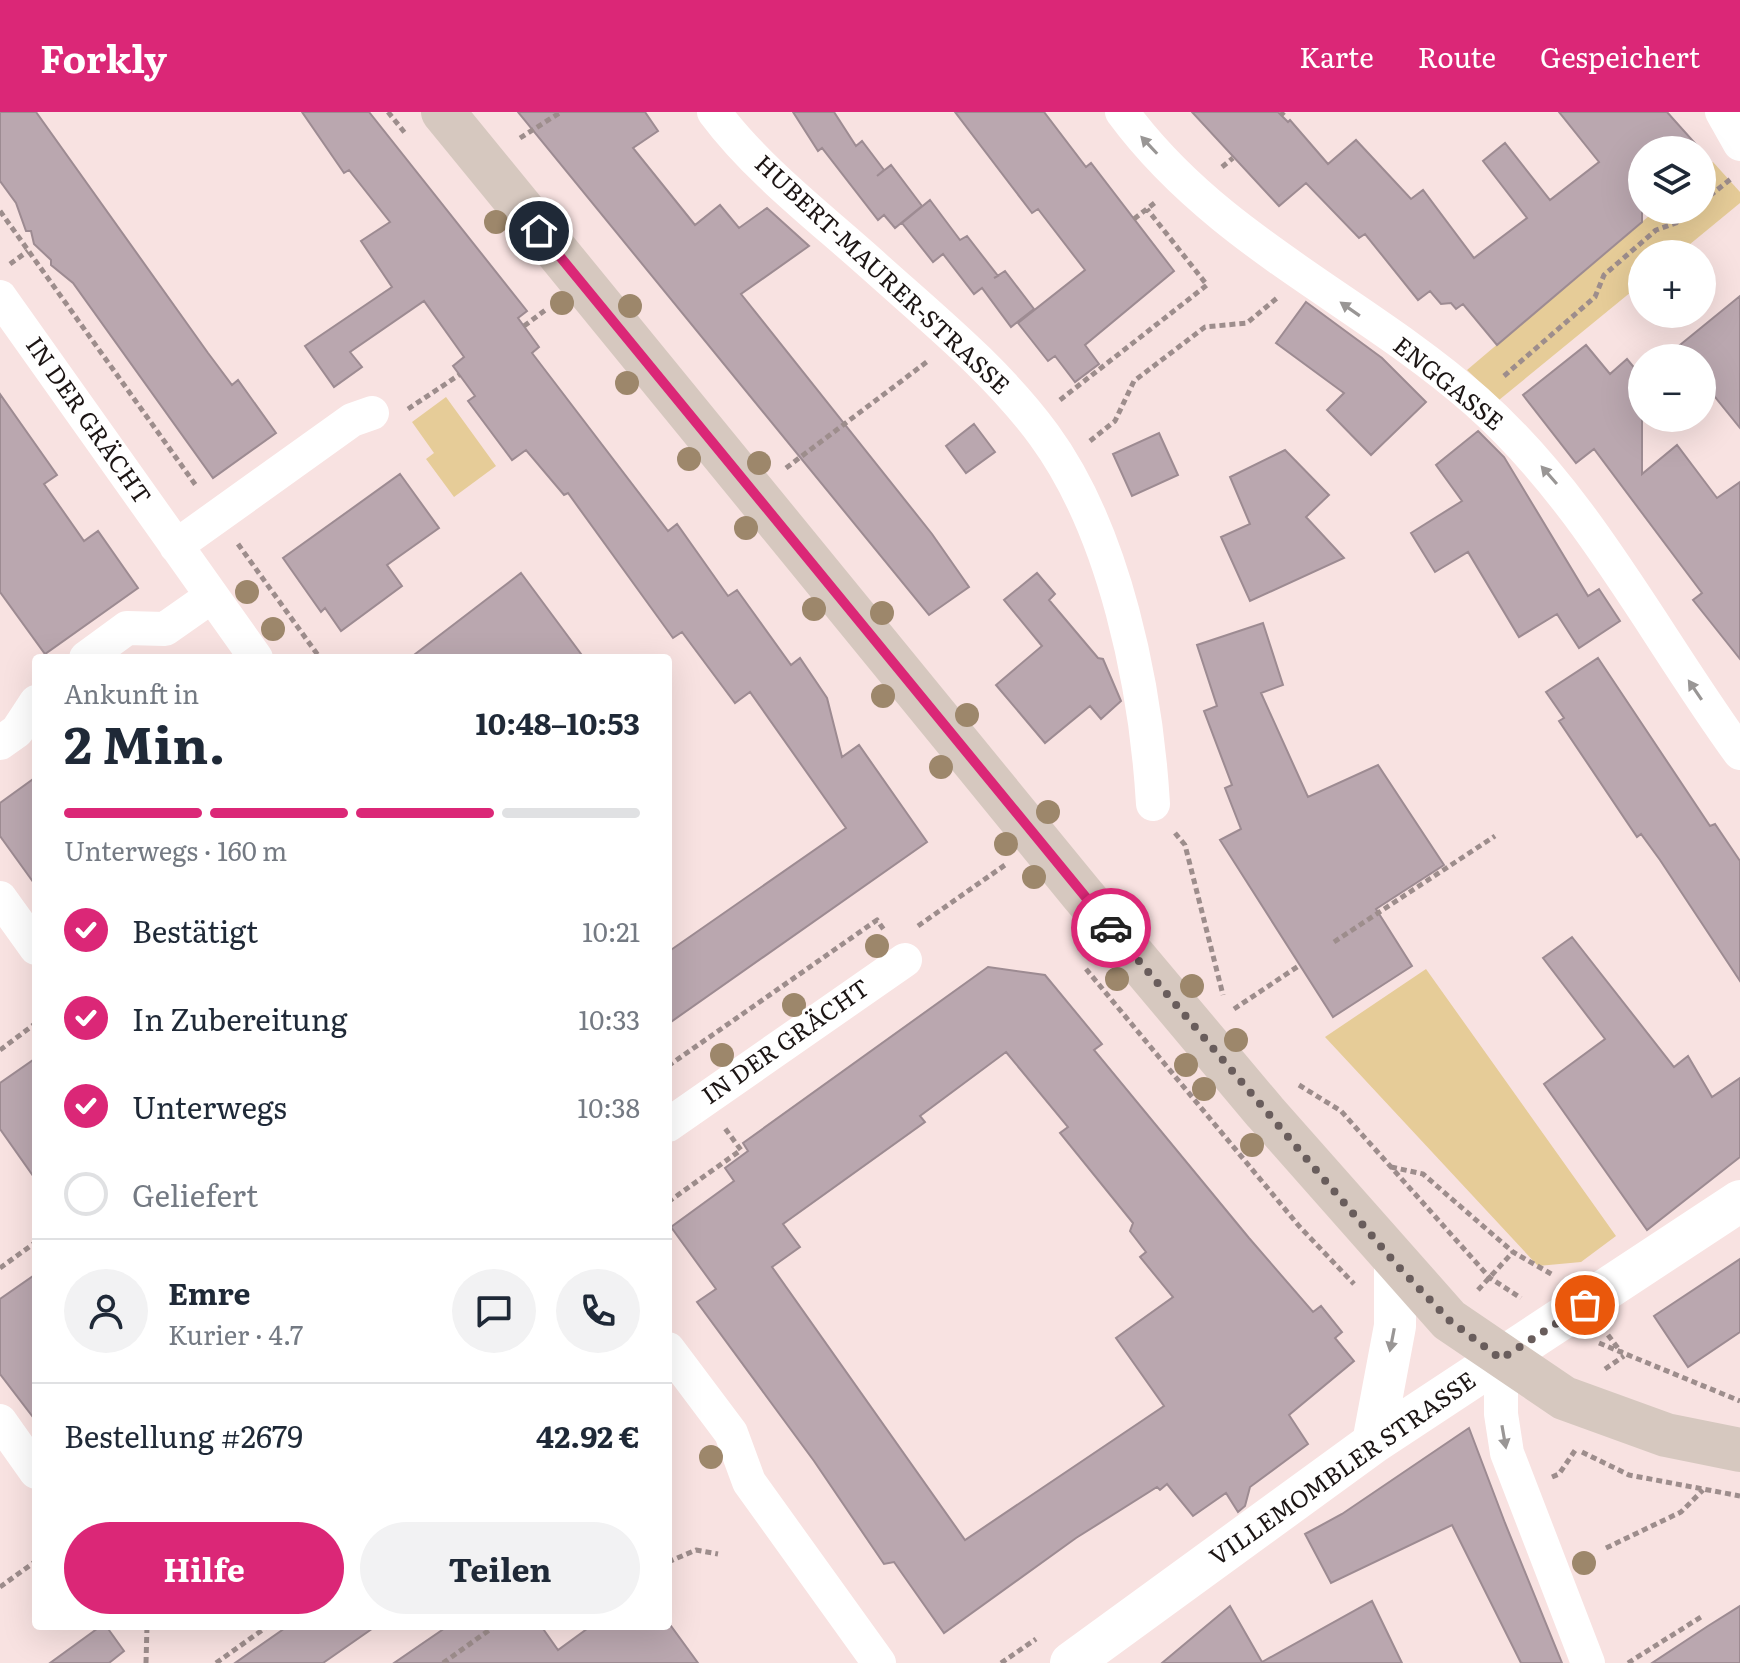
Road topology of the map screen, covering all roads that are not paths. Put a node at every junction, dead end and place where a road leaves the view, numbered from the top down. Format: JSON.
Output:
{"nodes":[{"id":1,"x":443,"y":112,"type":"edge"},
{"id":2,"x":714,"y":112,"type":"edge"},
{"id":3,"x":1122,"y":112,"type":"edge"},
{"id":4,"x":1722,"y":112,"type":"edge"},
{"id":5,"x":1740,"y":144,"type":"edge"},
{"id":6,"x":0,"y":297,"type":"edge"},
{"id":7,"x":372,"y":413,"type":"road end"},
{"id":8,"x":176,"y":546,"type":"junction"},
{"id":9,"x":212,"y":596,"type":"junction"},
{"id":10,"x":158,"y":644,"type":"edge"},
{"id":11,"x":91,"y":654,"type":"edge"},
{"id":12,"x":253,"y":654,"type":"edge"},
{"id":13,"x":32,"y":709,"type":"edge"},
{"id":14,"x":18,"y":733,"type":"edge"},
{"id":15,"x":1740,"y":753,"type":"edge"},
{"id":16,"x":1153,"y":804,"type":"road end"},
{"id":17,"x":0,"y":898,"type":"edge"},
{"id":18,"x":32,"y":942,"type":"edge"},
{"id":19,"x":899,"y":952,"type":"road end"},
{"id":20,"x":672,"y":1122,"type":"edge"},
{"id":21,"x":1740,"y":1201,"type":"edge"},
{"id":22,"x":1395,"y":1263,"type":"junction"},
{"id":23,"x":672,"y":1354,"type":"edge"},
{"id":24,"x":1501,"y":1359,"type":"junction"},
{"id":25,"x":0,"y":1421,"type":"edge"},
{"id":26,"x":1373,"y":1443,"type":"junction"},
{"id":27,"x":1740,"y":1450,"type":"edge"},
{"id":28,"x":32,"y":1466,"type":"edge"},
{"id":29,"x":879,"y":1663,"type":"edge"},
{"id":30,"x":1071,"y":1663,"type":"edge"},
{"id":31,"x":1588,"y":1663,"type":"edge"}],
"edges":[{"from":1,"to":22,"type":"main road"},
{"from":2,"to":16,"type":"street","name":"HUBERT-MAURER-STRASSE"},
{"from":15,"to":3,"type":"street","name":"ENGGASSE","one_way":true},
{"from":4,"to":5,"type":"street"},
{"from":6,"to":8,"type":"street","name":"IN DER GRÄCHT"},
{"from":7,"to":8,"type":"street"},
{"from":8,"to":9,"type":"street","name":"IN DER GRÄCHT"},
{"from":9,"to":10,"type":"street"},
{"from":9,"to":12,"type":"street","name":"IN DER GRÄCHT"},
{"from":10,"to":11,"type":"street"},
{"from":13,"to":14,"type":"street"},
{"from":17,"to":18,"type":"street"},
{"from":19,"to":20,"type":"street","name":"IN DER GRÄCHT"},
{"from":21,"to":24,"type":"street","name":"VILLEMOMBLER STRASSE"},
{"from":22,"to":24,"type":"main road"},
{"from":22,"to":26,"type":"street","one_way":true},
{"from":23,"to":29,"type":"street"},
{"from":24,"to":26,"type":"street","name":"VILLEMOMBLER STRASSE"},
{"from":24,"to":27,"type":"main road"},
{"from":24,"to":31,"type":"street","one_way":true},
{"from":25,"to":28,"type":"street"},
{"from":26,"to":30,"type":"street","name":"VILLEMOMBLER STRASSE"}]}
